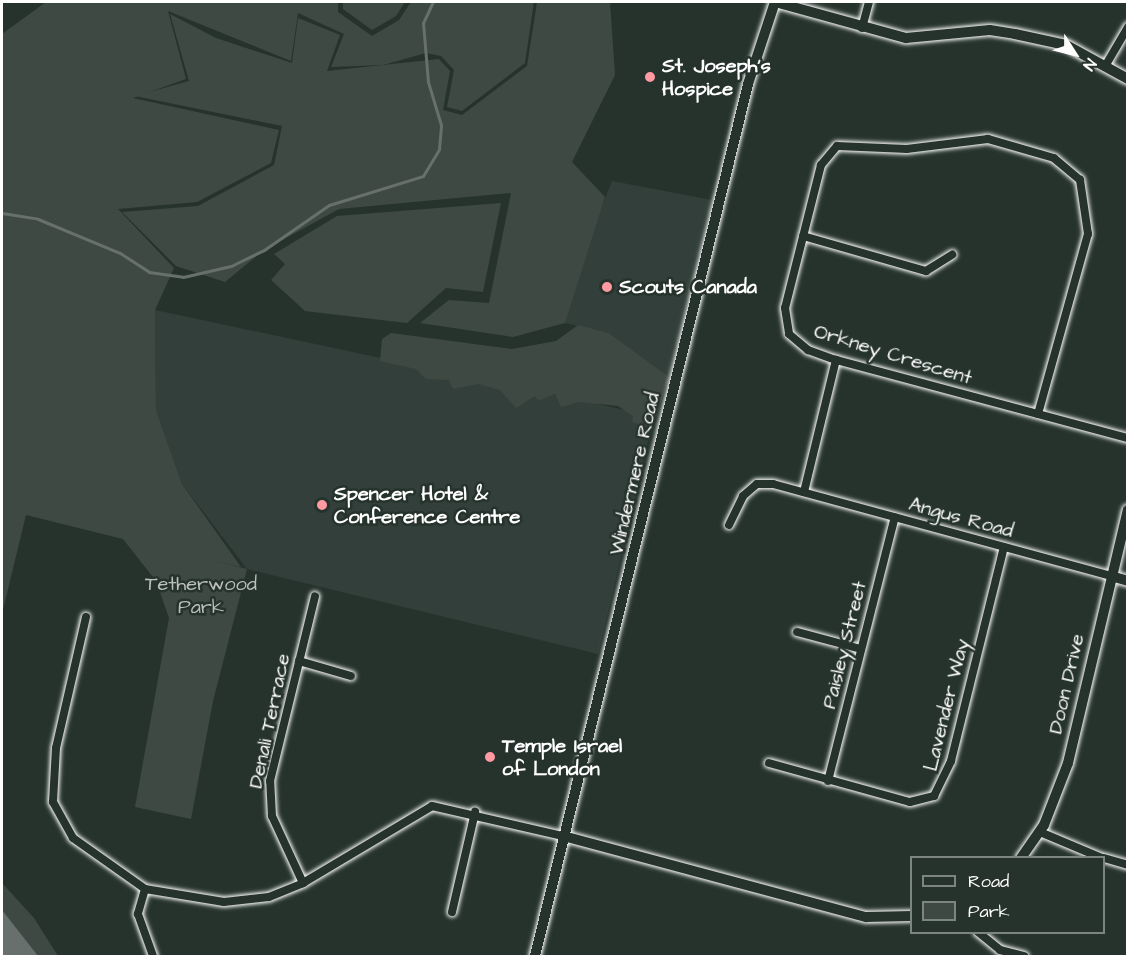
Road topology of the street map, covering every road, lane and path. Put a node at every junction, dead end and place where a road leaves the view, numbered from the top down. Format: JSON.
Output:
{"nodes":[{"id":1,"x":775,"y":2,"type":"edge"},
{"id":2,"x":869,"y":2,"type":"edge"},
{"id":3,"x":1128,"y":27,"type":"edge"},
{"id":4,"x":862,"y":28,"type":"junction"},
{"id":5,"x":1107,"y":63,"type":"junction"},
{"id":6,"x":1128,"y":79,"type":"edge"},
{"id":7,"x":803,"y":236,"type":"junction"},
{"id":8,"x":952,"y":255,"type":"dead end"},
{"id":9,"x":836,"y":360,"type":"junction"},
{"id":10,"x":1038,"y":414,"type":"junction"},
{"id":11,"x":1128,"y":438,"type":"edge"},
{"id":12,"x":804,"y":492,"type":"junction"},
{"id":13,"x":1128,"y":510,"type":"edge"},
{"id":14,"x":895,"y":517,"type":"junction"},
{"id":15,"x":729,"y":525,"type":"dead end"},
{"id":16,"x":1004,"y":547,"type":"junction"},
{"id":17,"x":1111,"y":576,"type":"junction"},
{"id":18,"x":1128,"y":580,"type":"edge"},
{"id":19,"x":315,"y":597,"type":"dead end"},
{"id":20,"x":86,"y":617,"type":"dead end"},
{"id":21,"x":797,"y":632,"type":"dead end"},
{"id":22,"x":861,"y":649,"type":"junction"},
{"id":23,"x":299,"y":661,"type":"junction"},
{"id":24,"x":351,"y":676,"type":"dead end"},
{"id":25,"x":768,"y":763,"type":"dead end"},
{"id":26,"x":828,"y":781,"type":"junction"},
{"id":27,"x":475,"y":812,"type":"junction"},
{"id":28,"x":1040,"y":832,"type":"junction"},
{"id":29,"x":567,"y":837,"type":"junction"},
{"id":30,"x":1022,"y":856,"type":"edge"},
{"id":31,"x":1098,"y":856,"type":"edge"},
{"id":32,"x":1105,"y":859,"type":"edge"},
{"id":33,"x":1128,"y":865,"type":"edge"},
{"id":34,"x":303,"y":884,"type":"junction"},
{"id":35,"x":145,"y":890,"type":"junction"},
{"id":36,"x":452,"y":912,"type":"dead end"},
{"id":37,"x":910,"y":916,"type":"edge"},
{"id":38,"x":979,"y":934,"type":"edge"},
{"id":39,"x":153,"y":957,"type":"edge"},
{"id":40,"x":535,"y":957,"type":"edge"},
{"id":41,"x":1024,"y":957,"type":"edge"}],
"edges":[{"from":1,"to":4,"type":"street"},
{"from":1,"to":29,"type":"street","name":"Windermere Road"},
{"from":2,"to":4,"type":"street"},
{"from":3,"to":5,"type":"street"},
{"from":4,"to":5,"type":"street"},
{"from":5,"to":6,"type":"street"},
{"from":7,"to":8,"type":"street"},
{"from":7,"to":9,"type":"street","name":"Orkney Crescent"},
{"from":7,"to":10,"type":"street","name":"Orkney Crescent"},
{"from":9,"to":10,"type":"street","name":"Orkney Crescent"},
{"from":9,"to":12,"type":"street"},
{"from":10,"to":11,"type":"street","name":"Orkney Crescent"},
{"from":12,"to":14,"type":"street","name":"Angus Road"},
{"from":12,"to":15,"type":"street","name":"Angus Road"},
{"from":13,"to":17,"type":"street","name":"Doon Drive"},
{"from":14,"to":16,"type":"street","name":"Angus Road"},
{"from":14,"to":22,"type":"street","name":"Paisley Street"},
{"from":16,"to":17,"type":"street","name":"Angus Road"},
{"from":16,"to":26,"type":"street","name":"Lavender Way"},
{"from":17,"to":18,"type":"street"},
{"from":17,"to":28,"type":"street","name":"Doon Drive"},
{"from":19,"to":23,"type":"street","name":"Denali Terrace"},
{"from":20,"to":35,"type":"street"},
{"from":21,"to":22,"type":"street"},
{"from":22,"to":26,"type":"street","name":"Paisley Street"},
{"from":23,"to":24,"type":"street"},
{"from":23,"to":34,"type":"street","name":"Denali Terrace"},
{"from":25,"to":26,"type":"street"},
{"from":27,"to":29,"type":"street"},
{"from":27,"to":34,"type":"street"},
{"from":27,"to":36,"type":"street"},
{"from":28,"to":30,"type":"street","name":"Doon Drive"},
{"from":28,"to":31,"type":"street"},
{"from":29,"to":37,"type":"street"},
{"from":29,"to":40,"type":"street","name":"Windermere Road"},
{"from":32,"to":33,"type":"street"},
{"from":34,"to":35,"type":"street"},
{"from":35,"to":39,"type":"street"},
{"from":38,"to":41,"type":"street"}]}
